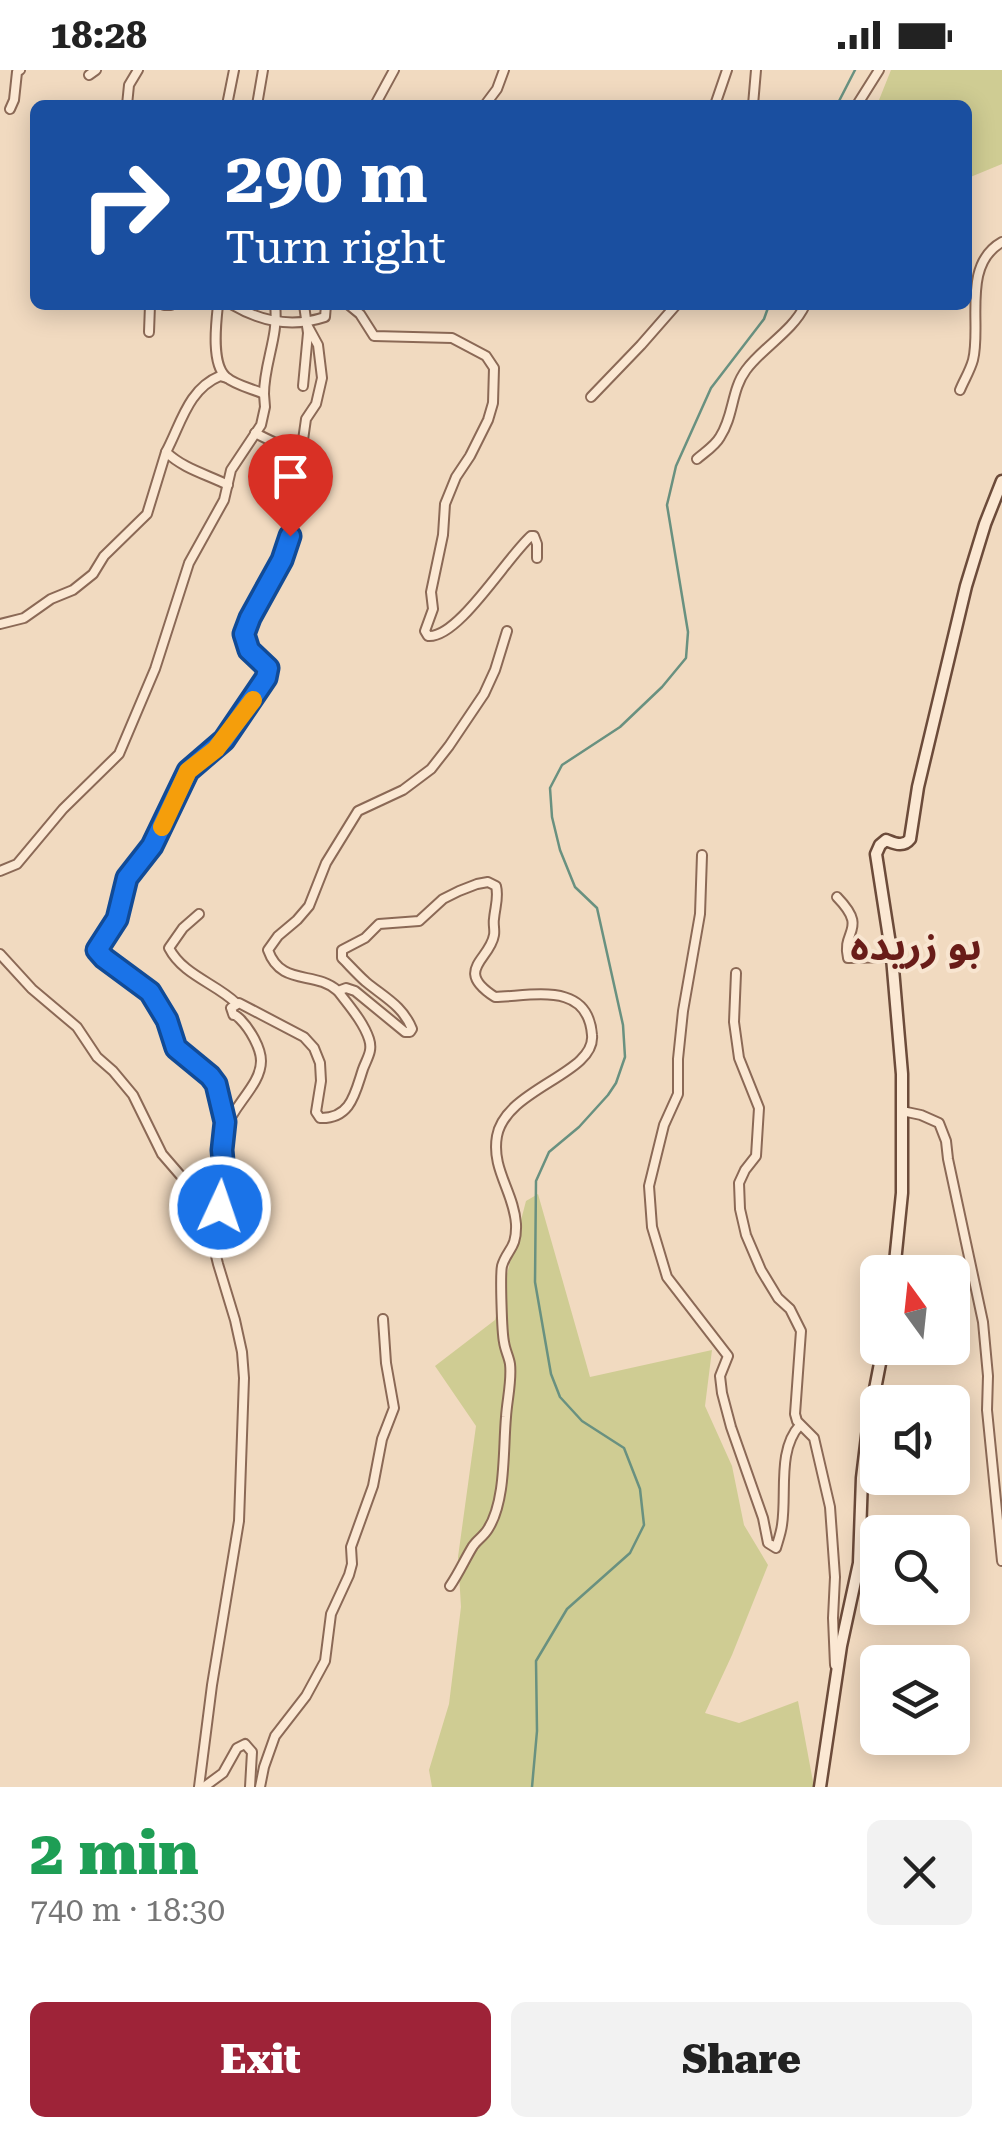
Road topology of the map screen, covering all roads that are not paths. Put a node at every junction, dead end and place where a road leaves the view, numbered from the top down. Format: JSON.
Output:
{"nodes":[{"id":1,"x":20,"y":70,"type":"edge"},
{"id":2,"x":138,"y":70,"type":"edge"},
{"id":3,"x":234,"y":70,"type":"edge"},
{"id":4,"x":263,"y":70,"type":"edge"},
{"id":5,"x":394,"y":70,"type":"edge"},
{"id":6,"x":504,"y":70,"type":"edge"},
{"id":7,"x":727,"y":70,"type":"edge"},
{"id":8,"x":756,"y":70,"type":"edge"},
{"id":9,"x":879,"y":70,"type":"edge"},
{"id":10,"x":128,"y":100,"type":"edge"},
{"id":11,"x":228,"y":100,"type":"edge"},
{"id":12,"x":258,"y":100,"type":"edge"},
{"id":13,"x":378,"y":100,"type":"edge"},
{"id":14,"x":489,"y":100,"type":"edge"},
{"id":15,"x":716,"y":100,"type":"edge"},
{"id":16,"x":753,"y":100,"type":"edge"},
{"id":17,"x":860,"y":100,"type":"edge"},
{"id":18,"x":10,"y":109,"type":"dead end"},
{"id":19,"x":1002,"y":242,"type":"edge"},
{"id":20,"x":150,"y":310,"type":"edge"},
{"id":21,"x":218,"y":310,"type":"edge"},
{"id":22,"x":242,"y":310,"type":"edge"},
{"id":23,"x":275,"y":310,"type":"edge"},
{"id":24,"x":305,"y":310,"type":"edge"},
{"id":25,"x":326,"y":310,"type":"edge"},
{"id":26,"x":355,"y":310,"type":"edge"},
{"id":27,"x":363,"y":310,"type":"edge"},
{"id":28,"x":672,"y":310,"type":"edge"},
{"id":29,"x":803,"y":310,"type":"edge"},
{"id":30,"x":360,"y":314,"type":"junction"},
{"id":31,"x":276,"y":322,"type":"junction"},
{"id":32,"x":306,"y":322,"type":"junction"},
{"id":33,"x":149,"y":332,"type":"dead end"},
{"id":34,"x":227,"y":378,"type":"junction"},
{"id":35,"x":303,"y":386,"type":"dead end"},
{"id":36,"x":960,"y":390,"type":"dead end"},
{"id":37,"x":264,"y":394,"type":"junction"},
{"id":38,"x":591,"y":397,"type":"dead end"},
{"id":39,"x":255,"y":433,"type":"junction"},
{"id":40,"x":166,"y":452,"type":"junction"},
{"id":41,"x":298,"y":454,"type":"junction"},
{"id":42,"x":698,"y":460,"type":"dead end"},
{"id":43,"x":1002,"y":481,"type":"edge"},
{"id":44,"x":228,"y":485,"type":"junction"},
{"id":45,"x":537,"y":558,"type":"dead end"},
{"id":46,"x":0,"y":624,"type":"edge"},
{"id":47,"x":508,"y":631,"type":"dead end"},
{"id":48,"x":702,"y":855,"type":"dead end"},
{"id":49,"x":0,"y":870,"type":"edge"},
{"id":50,"x":837,"y":897,"type":"dead end"},
{"id":51,"x":199,"y":914,"type":"dead end"},
{"id":52,"x":0,"y":954,"type":"edge"},
{"id":53,"x":892,"y":957,"type":"junction"},
{"id":54,"x":736,"y":973,"type":"dead end"},
{"id":55,"x":338,"y":991,"type":"junction"},
{"id":56,"x":236,"y":1003,"type":"junction"},
{"id":57,"x":902,"y":1111,"type":"junction"},
{"id":58,"x":224,"y":1136,"type":"junction"},
{"id":59,"x":208,"y":1219,"type":"junction"},
{"id":60,"x":896,"y":1255,"type":"edge"},
{"id":61,"x":383,"y":1319,"type":"dead end"},
{"id":62,"x":880,"y":1365,"type":"edge"},
{"id":63,"x":800,"y":1425,"type":"junction"},
{"id":64,"x":1002,"y":1560,"type":"edge"},
{"id":65,"x":450,"y":1586,"type":"dead end"},
{"id":66,"x":836,"y":1675,"type":"junction"},
{"id":67,"x":202,"y":1787,"type":"edge"},
{"id":68,"x":250,"y":1787,"type":"edge"},
{"id":69,"x":260,"y":1787,"type":"edge"},
{"id":70,"x":820,"y":1787,"type":"edge"}],
"edges":[{"from":1,"to":18,"type":"street"},
{"from":2,"to":10,"type":"street"},
{"from":3,"to":11,"type":"street"},
{"from":4,"to":12,"type":"street"},
{"from":5,"to":13,"type":"street"},
{"from":6,"to":14,"type":"street"},
{"from":7,"to":15,"type":"street"},
{"from":8,"to":16,"type":"street"},
{"from":9,"to":17,"type":"street"},
{"from":19,"to":36,"type":"street"},
{"from":20,"to":33,"type":"street"},
{"from":21,"to":34,"type":"street"},
{"from":22,"to":31,"type":"street"},
{"from":23,"to":31,"type":"street"},
{"from":24,"to":32,"type":"street"},
{"from":25,"to":32,"type":"street"},
{"from":26,"to":30,"type":"street"},
{"from":27,"to":30,"type":"street"},
{"from":28,"to":38,"type":"street"},
{"from":29,"to":42,"type":"street"},
{"from":30,"to":45,"type":"street"},
{"from":31,"to":32,"type":"street"},
{"from":31,"to":37,"type":"street"},
{"from":32,"to":35,"type":"street"},
{"from":32,"to":41,"type":"street"},
{"from":34,"to":37,"type":"street"},
{"from":34,"to":40,"type":"street"},
{"from":37,"to":39,"type":"street"},
{"from":39,"to":41,"type":"street"},
{"from":39,"to":44,"type":"street"},
{"from":40,"to":44,"type":"street"},
{"from":40,"to":46,"type":"street"},
{"from":41,"to":58,"type":"street"},
{"from":43,"to":53,"type":"street"},
{"from":44,"to":49,"type":"street"},
{"from":47,"to":55,"type":"street"},
{"from":48,"to":63,"type":"street"},
{"from":50,"to":53,"type":"street"},
{"from":51,"to":56,"type":"street"},
{"from":52,"to":59,"type":"street"},
{"from":53,"to":57,"type":"street"},
{"from":54,"to":63,"type":"street"},
{"from":55,"to":56,"type":"street"},
{"from":55,"to":65,"type":"street"},
{"from":56,"to":58,"type":"street"},
{"from":57,"to":60,"type":"street"},
{"from":57,"to":64,"type":"street"},
{"from":58,"to":59,"type":"street"},
{"from":59,"to":67,"type":"street"},
{"from":61,"to":69,"type":"street"},
{"from":62,"to":66,"type":"street"},
{"from":63,"to":66,"type":"street"},
{"from":66,"to":70,"type":"street"},
{"from":67,"to":68,"type":"street"}]}
